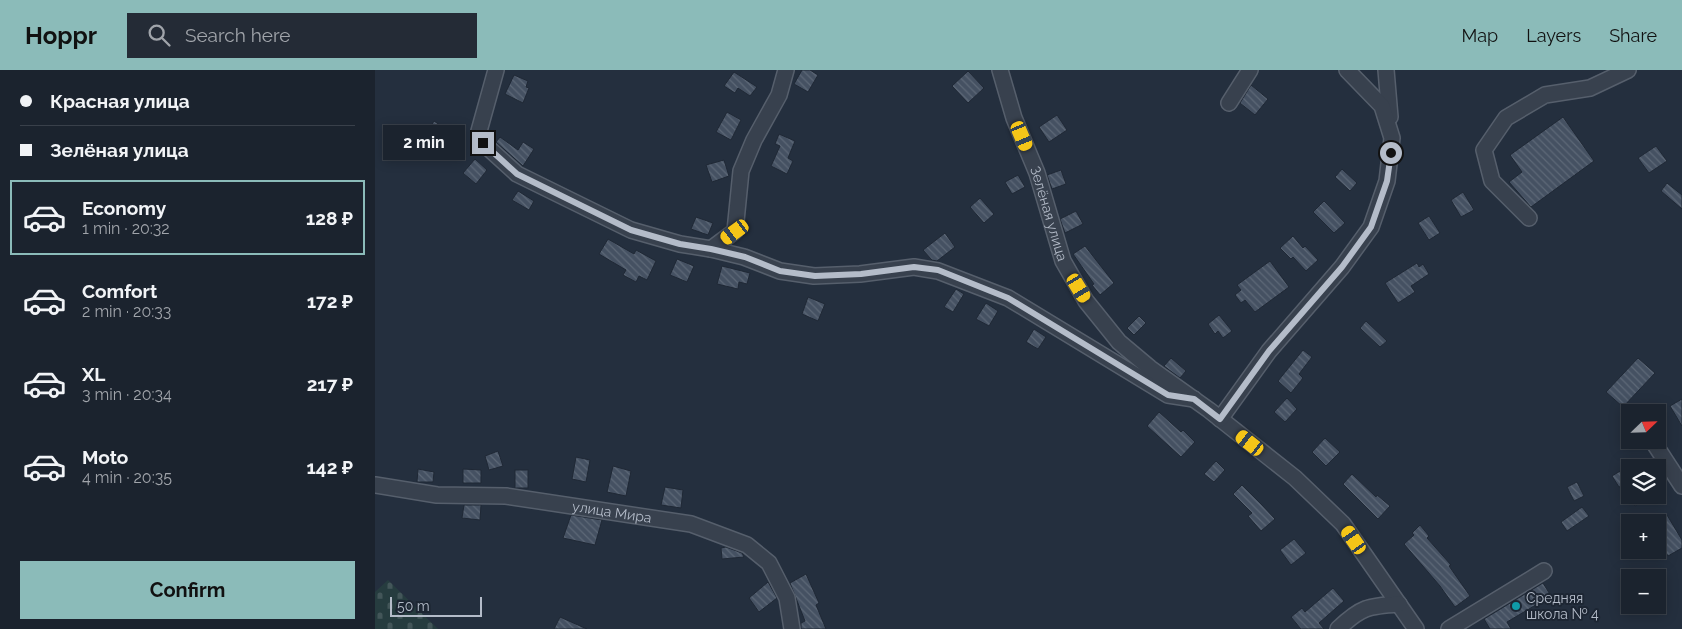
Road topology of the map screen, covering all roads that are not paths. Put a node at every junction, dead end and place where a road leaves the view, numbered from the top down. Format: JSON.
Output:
{"nodes":[{"id":1,"x":495,"y":70,"type":"edge"},
{"id":2,"x":786,"y":70,"type":"edge"},
{"id":3,"x":1000,"y":70,"type":"edge"},
{"id":4,"x":1250,"y":70,"type":"edge"},
{"id":5,"x":1347,"y":70,"type":"edge"},
{"id":6,"x":1386,"y":70,"type":"edge"},
{"id":7,"x":1628,"y":70,"type":"edge"},
{"id":8,"x":1229,"y":103,"type":"dead end"},
{"id":9,"x":1392,"y":138,"type":"junction"},
{"id":10,"x":1529,"y":218,"type":"dead end"},
{"id":11,"x":735,"y":232,"type":"junction"},
{"id":12,"x":711,"y":249,"type":"junction"},
{"id":13,"x":745,"y":257,"type":"junction"},
{"id":14,"x":1194,"y":399,"type":"junction"},
{"id":15,"x":1220,"y":419,"type":"junction"},
{"id":16,"x":1658,"y":449,"type":"edge"},
{"id":17,"x":375,"y":485,"type":"edge"},
{"id":18,"x":1682,"y":486,"type":"edge"},
{"id":19,"x":1544,"y":571,"type":"dead end"},
{"id":20,"x":1399,"y":604,"type":"junction"},
{"id":21,"x":792,"y":629,"type":"edge"},
{"id":22,"x":1337,"y":629,"type":"edge"},
{"id":23,"x":1416,"y":629,"type":"edge"},
{"id":24,"x":1449,"y":629,"type":"edge"}],
"edges":[{"from":1,"to":12,"type":"street"},
{"from":2,"to":11,"type":"street"},
{"from":3,"to":14,"type":"street","name":"Зелёная улица"},
{"from":4,"to":8,"type":"street"},
{"from":5,"to":9,"type":"street"},
{"from":6,"to":9,"type":"street"},
{"from":7,"to":10,"type":"street"},
{"from":9,"to":15,"type":"street"},
{"from":11,"to":12,"type":"street"},
{"from":11,"to":13,"type":"street"},
{"from":12,"to":13,"type":"street"},
{"from":13,"to":14,"type":"street","name":"Зелёная улица"},
{"from":14,"to":15,"type":"street","name":"Зелёная улица"},
{"from":15,"to":20,"type":"street","name":"Зелёная улица"},
{"from":16,"to":18,"type":"street"},
{"from":17,"to":21,"type":"street","name":"улица Мира"},
{"from":19,"to":24,"type":"street"},
{"from":20,"to":22,"type":"street"},
{"from":20,"to":23,"type":"street","name":"Зелёная улица"}]}
